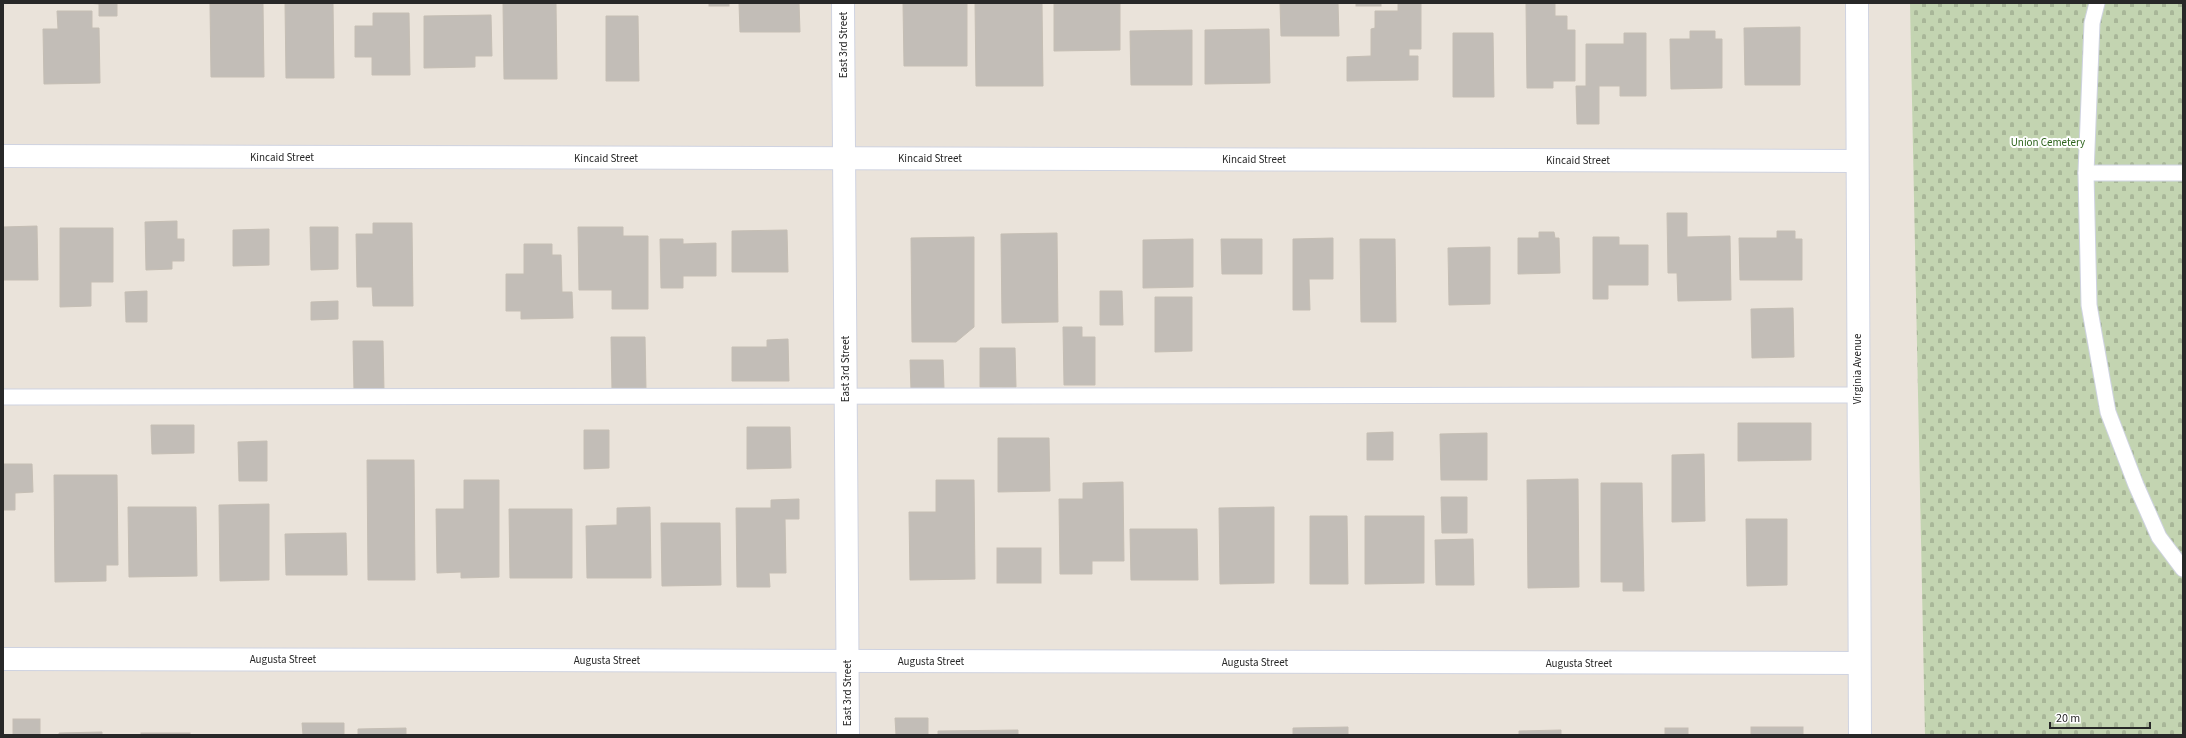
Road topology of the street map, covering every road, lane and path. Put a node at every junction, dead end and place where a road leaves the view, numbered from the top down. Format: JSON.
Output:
{"nodes":[{"id":1,"x":842,"y":3,"type":"edge"},
{"id":2,"x":1857,"y":3,"type":"edge"},
{"id":3,"x":2097,"y":3,"type":"edge"},
{"id":4,"x":3,"y":156,"type":"edge"},
{"id":5,"x":844,"y":158,"type":"junction"},
{"id":6,"x":1856,"y":161,"type":"junction"},
{"id":7,"x":2086,"y":173,"type":"junction"},
{"id":8,"x":2183,"y":174,"type":"edge"},
{"id":9,"x":846,"y":395,"type":"junction"},
{"id":10,"x":1858,"y":395,"type":"junction"},
{"id":11,"x":3,"y":397,"type":"edge"},
{"id":12,"x":2183,"y":568,"type":"edge"},
{"id":13,"x":3,"y":659,"type":"edge"},
{"id":14,"x":847,"y":661,"type":"junction"},
{"id":15,"x":1859,"y":663,"type":"junction"},
{"id":16,"x":848,"y":735,"type":"edge"},
{"id":17,"x":1860,"y":735,"type":"edge"}],
"edges":[{"from":1,"to":5,"type":"street","name":"East 3rd Street"},
{"from":2,"to":6,"type":"street","name":"Virginia Avenue"},
{"from":3,"to":7,"type":"lane"},
{"from":4,"to":5,"type":"street","name":"Kincaid Street"},
{"from":5,"to":6,"type":"street","name":"Kincaid Street"},
{"from":5,"to":9,"type":"street","name":"East 3rd Street"},
{"from":6,"to":10,"type":"street","name":"Virginia Avenue"},
{"from":7,"to":8,"type":"lane"},
{"from":7,"to":12,"type":"lane"},
{"from":9,"to":10,"type":"lane"},
{"from":9,"to":11,"type":"lane"},
{"from":9,"to":14,"type":"street","name":"East 3rd Street"},
{"from":10,"to":15,"type":"street","name":"Virginia Avenue"},
{"from":13,"to":14,"type":"street","name":"Augusta Street"},
{"from":14,"to":15,"type":"street","name":"Augusta Street"},
{"from":14,"to":16,"type":"street","name":"East 3rd Street"},
{"from":15,"to":17,"type":"street","name":"Virginia Avenue"}]}
